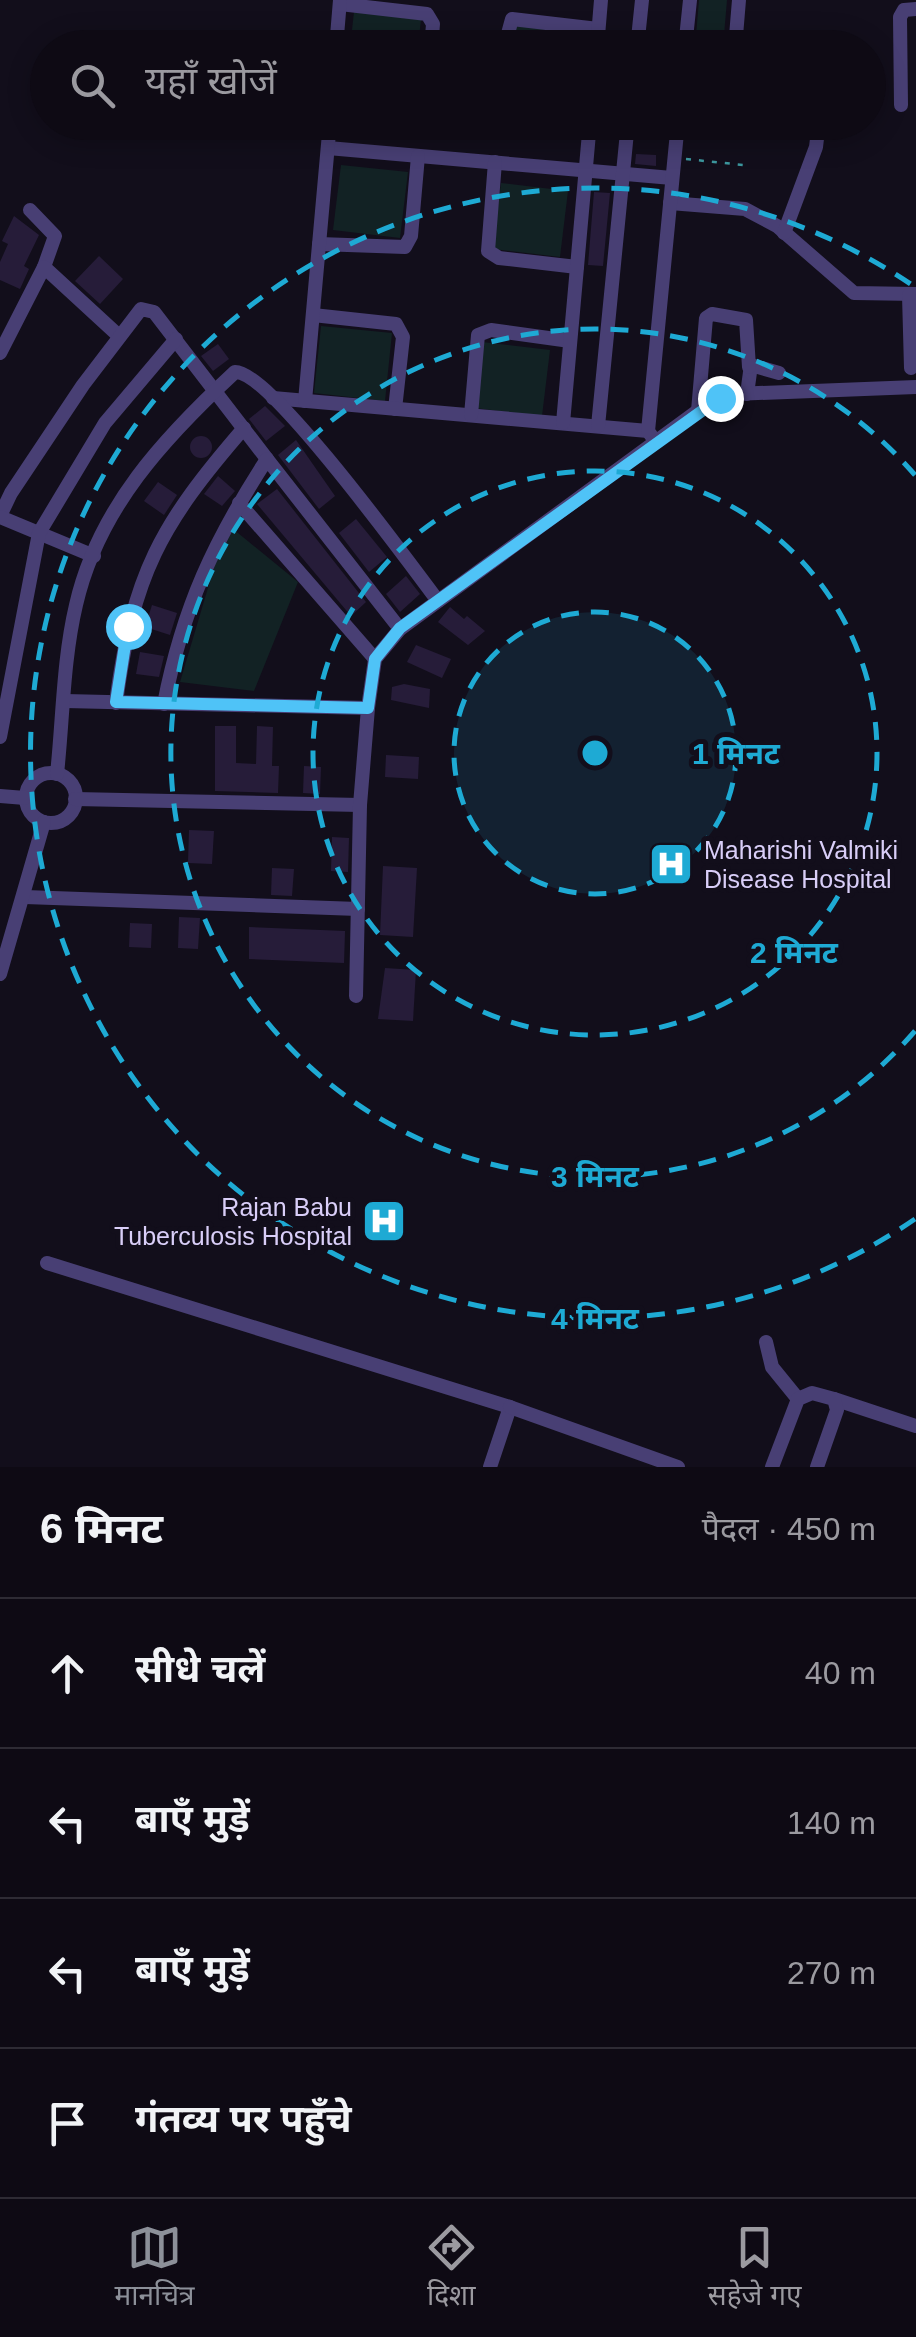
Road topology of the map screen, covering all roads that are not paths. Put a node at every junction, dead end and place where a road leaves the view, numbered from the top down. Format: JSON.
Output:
{"nodes":[{"id":1,"x":601,"y":0,"type":"edge"},
{"id":2,"x":642,"y":0,"type":"edge"},
{"id":3,"x":690,"y":0,"type":"edge"},
{"id":4,"x":740,"y":0,"type":"edge"},
{"id":5,"x":340,"y":2,"type":"edge"},
{"id":6,"x":916,"y":9,"type":"edge"},
{"id":7,"x":598,"y":29,"type":"joint"},
{"id":8,"x":338,"y":30,"type":"edge"},
{"id":9,"x":432,"y":30,"type":"edge"},
{"id":10,"x":509,"y":30,"type":"edge"},
{"id":11,"x":639,"y":30,"type":"edge"},
{"id":12,"x":687,"y":30,"type":"edge"},
{"id":13,"x":737,"y":30,"type":"edge"},
{"id":14,"x":901,"y":105,"type":"dead end"},
{"id":15,"x":329,"y":140,"type":"edge"},
{"id":16,"x":588,"y":140,"type":"edge"},
{"id":17,"x":626,"y":140,"type":"edge"},
{"id":18,"x":676,"y":140,"type":"edge"},
{"id":19,"x":817,"y":140,"type":"edge"},
{"id":20,"x":328,"y":148,"type":"junction"},
{"id":21,"x":418,"y":156,"type":"junction"},
{"id":22,"x":495,"y":162,"type":"junction"},
{"id":23,"x":586,"y":170,"type":"junction"},
{"id":24,"x":622,"y":175,"type":"junction"},
{"id":25,"x":672,"y":178,"type":"junction"},
{"id":26,"x":670,"y":203,"type":"junction"},
{"id":27,"x":30,"y":210,"type":"dead end"},
{"id":28,"x":784,"y":233,"type":"junction"},
{"id":29,"x":319,"y":244,"type":"junction"},
{"id":30,"x":44,"y":267,"type":"junction"},
{"id":31,"x":577,"y":267,"type":"junction"},
{"id":32,"x":912,"y":294,"type":"edge"},
{"id":33,"x":313,"y":316,"type":"junction"},
{"id":34,"x":118,"y":336,"type":"junction"},
{"id":35,"x":913,"y":338,"type":"edge"},
{"id":36,"x":176,"y":339,"type":"junction"},
{"id":37,"x":570,"y":341,"type":"junction"},
{"id":38,"x":0,"y":353,"type":"edge"},
{"id":39,"x":749,"y":367,"type":"junction"},
{"id":40,"x":911,"y":368,"type":"dead end"},
{"id":41,"x":779,"y":373,"type":"dead end"},
{"id":42,"x":916,"y":387,"type":"edge"},
{"id":43,"x":215,"y":389,"type":"junction"},
{"id":44,"x":747,"y":394,"type":"junction"},
{"id":45,"x":273,"y":398,"type":"junction"},
{"id":46,"x":305,"y":401,"type":"junction"},
{"id":47,"x":395,"y":408,"type":"junction"},
{"id":48,"x":698,"y":412,"type":"junction"},
{"id":49,"x":470,"y":415,"type":"junction"},
{"id":50,"x":563,"y":423,"type":"junction"},
{"id":51,"x":598,"y":426,"type":"junction"},
{"id":52,"x":244,"y":428,"type":"junction"},
{"id":53,"x":652,"y":436,"type":"junction"},
{"id":54,"x":267,"y":460,"type":"junction"},
{"id":55,"x":239,"y":503,"type":"junction"},
{"id":56,"x":0,"y":516,"type":"edge"},
{"id":57,"x":40,"y":533,"type":"junction"},
{"id":58,"x":94,"y":556,"type":"junction"},
{"id":59,"x":438,"y":600,"type":"junction"},
{"id":60,"x":400,"y":628,"type":"junction"},
{"id":61,"x":375,"y":659,"type":"junction"},
{"id":62,"x":65,"y":701,"type":"junction"},
{"id":63,"x":116,"y":702,"type":"junction"},
{"id":64,"x":164,"y":704,"type":"junction"},
{"id":65,"x":368,"y":708,"type":"junction"},
{"id":66,"x":0,"y":738,"type":"edge"},
{"id":67,"x":57,"y":774,"type":"junction"},
{"id":68,"x":0,"y":796,"type":"edge"},
{"id":69,"x":26,"y":798,"type":"junction"},
{"id":70,"x":76,"y":799,"type":"junction"},
{"id":71,"x":360,"y":805,"type":"junction"},
{"id":72,"x":44,"y":822,"type":"junction"},
{"id":73,"x":25,"y":897,"type":"junction"},
{"id":74,"x":358,"y":910,"type":"junction"},
{"id":75,"x":6,"y":932,"type":"edge"},
{"id":76,"x":0,"y":974,"type":"edge"},
{"id":77,"x":356,"y":996,"type":"dead end"},
{"id":78,"x":47,"y":1264,"type":"dead end"},
{"id":79,"x":766,"y":1342,"type":"dead end"},
{"id":80,"x":798,"y":1399,"type":"junction"},
{"id":81,"x":834,"y":1399,"type":"junction"},
{"id":82,"x":510,"y":1407,"type":"junction"},
{"id":83,"x":916,"y":1426,"type":"edge"},
{"id":84,"x":490,"y":1467,"type":"edge"},
{"id":85,"x":678,"y":1467,"type":"edge"},
{"id":86,"x":772,"y":1467,"type":"edge"},
{"id":87,"x":816,"y":1467,"type":"edge"}],
"edges":[{"from":1,"to":7,"type":"street"},
{"from":2,"to":11,"type":"street"},
{"from":3,"to":12,"type":"street"},
{"from":4,"to":13,"type":"street"},
{"from":5,"to":8,"type":"street"},
{"from":5,"to":9,"type":"street"},
{"from":6,"to":14,"type":"street"},
{"from":7,"to":10,"type":"street"},
{"from":15,"to":20,"type":"street"},
{"from":16,"to":23,"type":"street"},
{"from":17,"to":24,"type":"street"},
{"from":18,"to":25,"type":"street"},
{"from":19,"to":28,"type":"street"},
{"from":20,"to":21,"type":"street"},
{"from":20,"to":29,"type":"street"},
{"from":21,"to":22,"type":"street"},
{"from":21,"to":29,"type":"street"},
{"from":22,"to":23,"type":"street"},
{"from":22,"to":31,"type":"street"},
{"from":23,"to":24,"type":"street"},
{"from":23,"to":31,"type":"street"},
{"from":24,"to":25,"type":"street"},
{"from":24,"to":51,"type":"street"},
{"from":25,"to":26,"type":"street"},
{"from":26,"to":28,"type":"street"},
{"from":26,"to":53,"type":"street"},
{"from":27,"to":30,"type":"street"},
{"from":28,"to":32,"type":"street"},
{"from":29,"to":33,"type":"street"},
{"from":30,"to":34,"type":"street"},
{"from":30,"to":38,"type":"street"},
{"from":31,"to":37,"type":"street"},
{"from":32,"to":35,"type":"street"},
{"from":33,"to":46,"type":"street"},
{"from":33,"to":47,"type":"street"},
{"from":34,"to":36,"type":"street"},
{"from":34,"to":56,"type":"street"},
{"from":35,"to":40,"type":"street"},
{"from":36,"to":43,"type":"street"},
{"from":36,"to":57,"type":"street"},
{"from":37,"to":49,"type":"street"},
{"from":37,"to":50,"type":"street"},
{"from":39,"to":41,"type":"street"},
{"from":39,"to":44,"type":"street"},
{"from":39,"to":48,"type":"street"},
{"from":42,"to":44,"type":"street"},
{"from":43,"to":45,"type":"street"},
{"from":43,"to":52,"type":"street"},
{"from":43,"to":58,"type":"street"},
{"from":44,"to":48,"type":"street"},
{"from":45,"to":46,"type":"street"},
{"from":45,"to":59,"type":"street"},
{"from":46,"to":47,"type":"street"},
{"from":47,"to":49,"type":"street"},
{"from":48,"to":53,"type":"street"},
{"from":49,"to":50,"type":"street"},
{"from":50,"to":51,"type":"street"},
{"from":51,"to":53,"type":"street"},
{"from":52,"to":54,"type":"street"},
{"from":52,"to":63,"type":"street"},
{"from":53,"to":59,"type":"street"},
{"from":54,"to":55,"type":"street"},
{"from":54,"to":60,"type":"street"},
{"from":55,"to":61,"type":"street"},
{"from":55,"to":64,"type":"street"},
{"from":56,"to":57,"type":"street"},
{"from":57,"to":58,"type":"street"},
{"from":57,"to":66,"type":"street"},
{"from":58,"to":62,"type":"street"},
{"from":59,"to":60,"type":"street"},
{"from":60,"to":61,"type":"street"},
{"from":61,"to":65,"type":"street"},
{"from":62,"to":63,"type":"street"},
{"from":62,"to":67,"type":"street"},
{"from":63,"to":64,"type":"street"},
{"from":64,"to":65,"type":"street"},
{"from":65,"to":71,"type":"street"},
{"from":67,"to":69,"type":"street"},
{"from":67,"to":70,"type":"street"},
{"from":68,"to":69,"type":"street"},
{"from":69,"to":72,"type":"street"},
{"from":70,"to":71,"type":"street"},
{"from":70,"to":72,"type":"street"},
{"from":71,"to":74,"type":"street"},
{"from":72,"to":73,"type":"street"},
{"from":73,"to":74,"type":"street"},
{"from":73,"to":75,"type":"street"},
{"from":74,"to":77,"type":"street"},
{"from":75,"to":76,"type":"street"},
{"from":78,"to":82,"type":"street"},
{"from":79,"to":80,"type":"street"},
{"from":80,"to":81,"type":"street"},
{"from":80,"to":86,"type":"street"},
{"from":81,"to":83,"type":"street"},
{"from":81,"to":87,"type":"street"},
{"from":82,"to":84,"type":"street"},
{"from":82,"to":85,"type":"street"}]}
